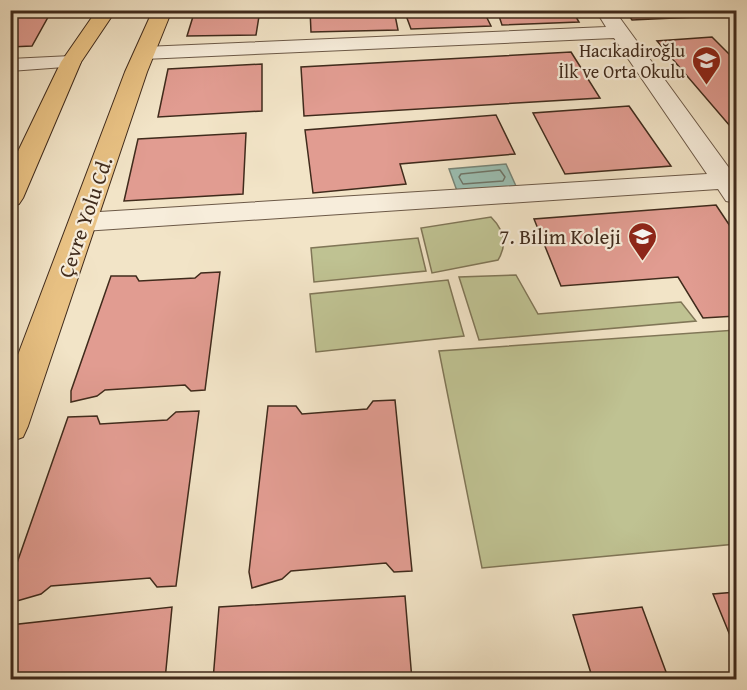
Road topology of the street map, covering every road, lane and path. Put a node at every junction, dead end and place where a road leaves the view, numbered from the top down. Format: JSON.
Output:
{"nodes":[{"id":1,"x":107,"y":10,"type":"edge"},
{"id":2,"x":163,"y":10,"type":"edge"},
{"id":3,"x":604,"y":10,"type":"edge"},
{"id":4,"x":619,"y":32,"type":"junction"},
{"id":5,"x":144,"y":53,"type":"junction"},
{"id":6,"x":71,"y":62,"type":"junction"},
{"id":7,"x":10,"y":65,"type":"edge"},
{"id":8,"x":733,"y":186,"type":"edge"},
{"id":9,"x":10,"y":198,"type":"edge"},
{"id":10,"x":83,"y":222,"type":"junction"},
{"id":11,"x":10,"y":426,"type":"edge"}],
"edges":[{"from":1,"to":6,"type":"highway"},
{"from":2,"to":5,"type":"highway","name":"Çevre Yolu Cd."},
{"from":3,"to":4,"type":"street"},
{"from":4,"to":5,"type":"street"},
{"from":4,"to":8,"type":"street"},
{"from":5,"to":10,"type":"highway","name":"Çevre Yolu Cd."},
{"from":6,"to":7,"type":"street"},
{"from":6,"to":9,"type":"highway"},
{"from":8,"to":10,"type":"street"},
{"from":10,"to":11,"type":"highway","name":"Çevre Yolu Cd."}]}
